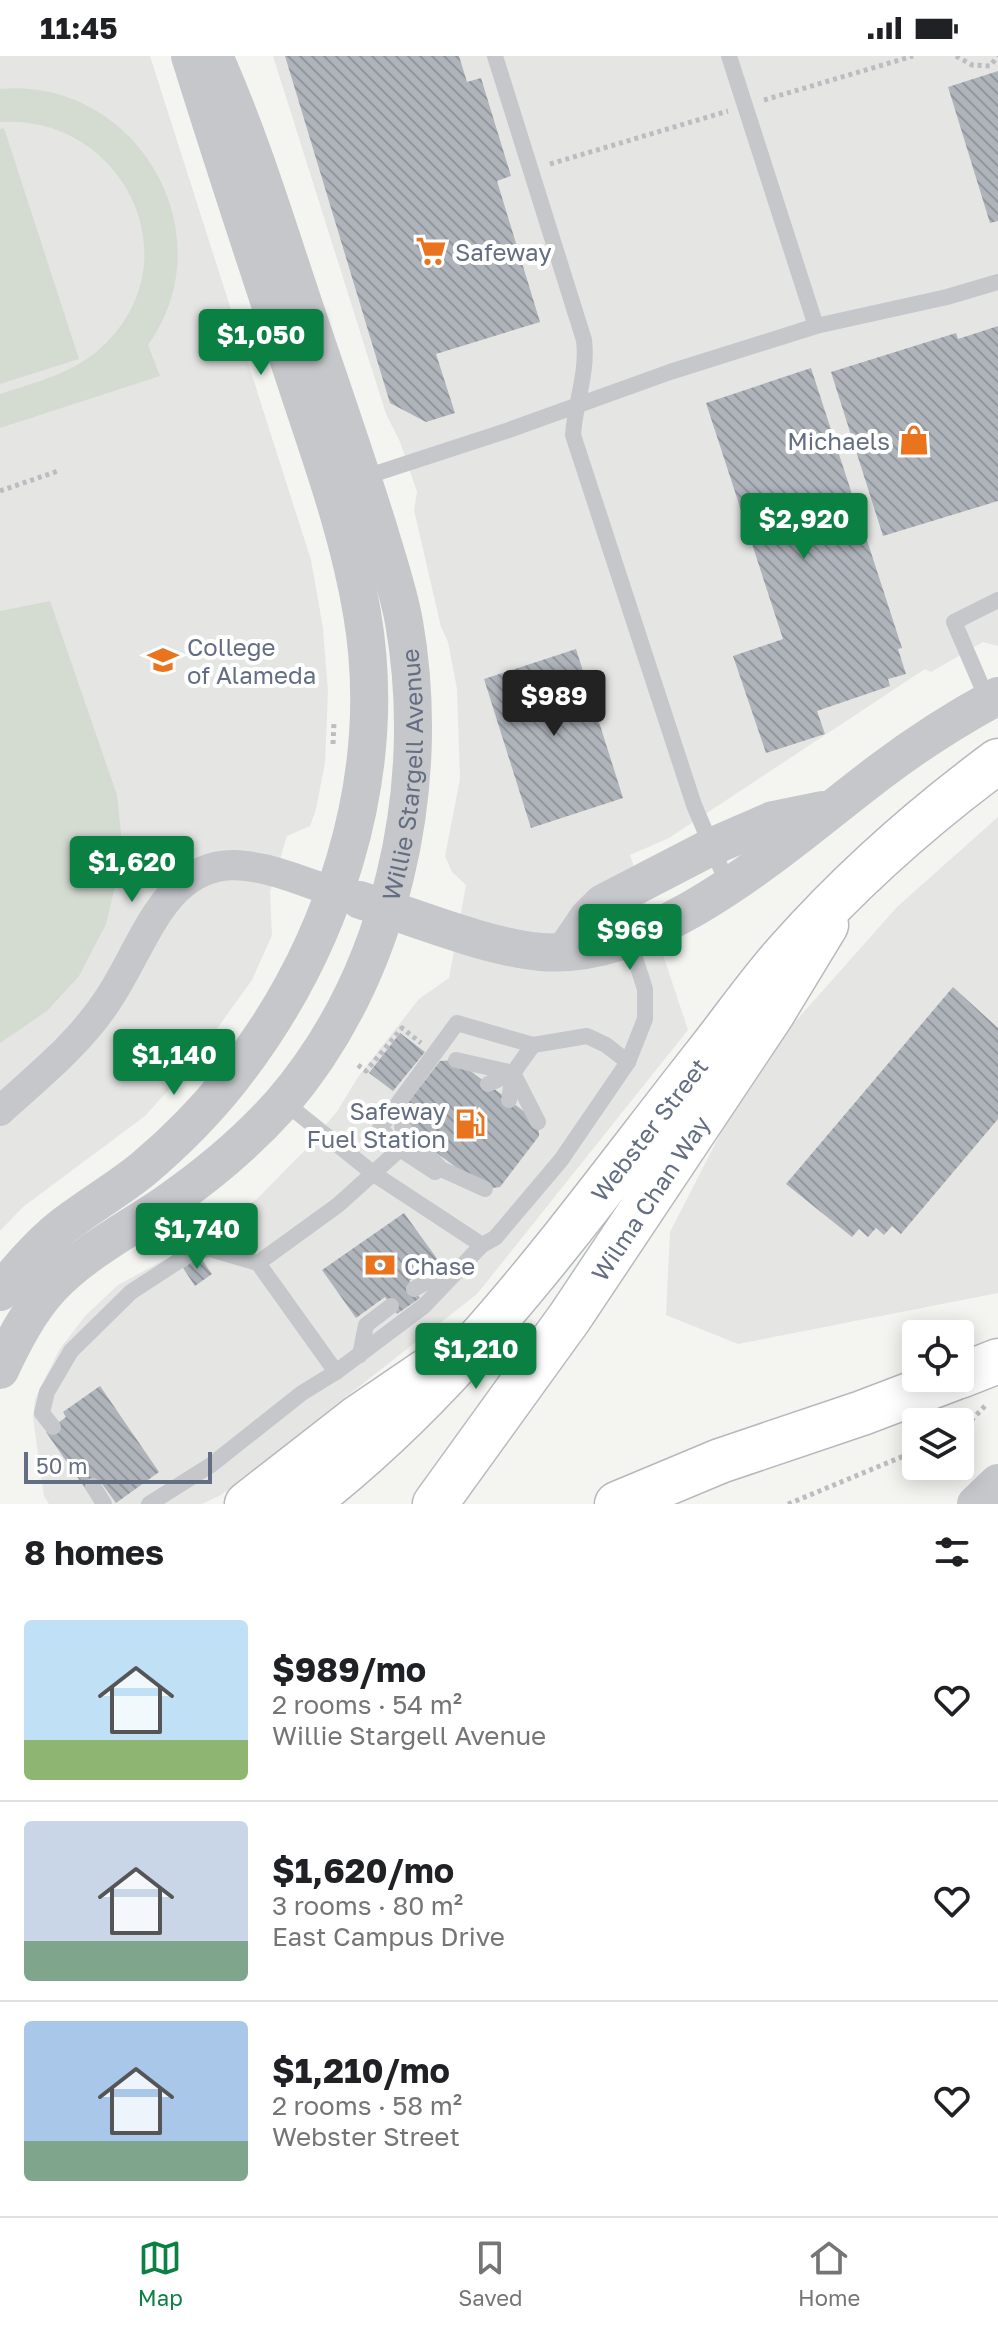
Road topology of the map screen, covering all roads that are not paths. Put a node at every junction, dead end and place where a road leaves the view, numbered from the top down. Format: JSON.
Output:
{"nodes":[{"id":1,"x":190,"y":56,"type":"edge"},
{"id":2,"x":214,"y":56,"type":"edge"},
{"id":3,"x":495,"y":56,"type":"edge"},
{"id":4,"x":729,"y":56,"type":"edge"},
{"id":5,"x":998,"y":282,"type":"edge"},
{"id":6,"x":816,"y":326,"type":"junction"},
{"id":7,"x":575,"y":406,"type":"junction"},
{"id":8,"x":362,"y":478,"type":"junction"},
{"id":9,"x":998,"y":600,"type":"edge"},
{"id":10,"x":993,"y":698,"type":"edge"},
{"id":11,"x":998,"y":761,"type":"edge"},
{"id":12,"x":833,"y":808,"type":"junction"},
{"id":13,"x":711,"y":847,"type":"junction"},
{"id":14,"x":852,"y":882,"type":"junction"},
{"id":15,"x":728,"y":885,"type":"junction"},
{"id":16,"x":335,"y":892,"type":"junction"},
{"id":17,"x":385,"y":908,"type":"junction"},
{"id":18,"x":629,"y":940,"type":"junction"},
{"id":19,"x":565,"y":952,"type":"junction"},
{"id":20,"x":533,"y":1045,"type":"junction"},
{"id":21,"x":456,"y":1060,"type":"dead end"},
{"id":22,"x":628,"y":1062,"type":"junction"},
{"id":23,"x":472,"y":1072,"type":"dead end"},
{"id":24,"x":513,"y":1073,"type":"junction"},
{"id":25,"x":488,"y":1084,"type":"dead end"},
{"id":26,"x":509,"y":1100,"type":"dead end"},
{"id":27,"x":283,"y":1101,"type":"junction"},
{"id":28,"x":0,"y":1111,"type":"edge"},
{"id":29,"x":532,"y":1117,"type":"dead end"},
{"id":30,"x":402,"y":1127,"type":"dead end"},
{"id":31,"x":420,"y":1140,"type":"dead end"},
{"id":32,"x":400,"y":1149,"type":"junction"},
{"id":33,"x":439,"y":1161,"type":"junction"},
{"id":34,"x":458,"y":1169,"type":"dead end"},
{"id":35,"x":374,"y":1174,"type":"junction"},
{"id":36,"x":480,"y":1186,"type":"dead end"},
{"id":37,"x":482,"y":1245,"type":"junction"},
{"id":38,"x":258,"y":1263,"type":"junction"},
{"id":39,"x":450,"y":1278,"type":"junction"},
{"id":40,"x":414,"y":1289,"type":"dead end"},
{"id":41,"x":0,"y":1292,"type":"edge"},
{"id":42,"x":391,"y":1306,"type":"dead end"},
{"id":43,"x":491,"y":1327,"type":"junction"},
{"id":44,"x":360,"y":1355,"type":"junction"},
{"id":45,"x":998,"y":1361,"type":"edge"},
{"id":46,"x":0,"y":1370,"type":"edge"},
{"id":47,"x":336,"y":1372,"type":"junction"},
{"id":48,"x":974,"y":1380,"type":"edge"},
{"id":49,"x":946,"y":1392,"type":"edge"},
{"id":50,"x":862,"y":1413,"type":"junction"},
{"id":51,"x":53,"y":1427,"type":"dead end"},
{"id":52,"x":998,"y":1483,"type":"edge"},
{"id":53,"x":93,"y":1486,"type":"dead end"},
{"id":54,"x":104,"y":1504,"type":"edge"},
{"id":55,"x":149,"y":1504,"type":"edge"},
{"id":56,"x":247,"y":1504,"type":"edge"},
{"id":57,"x":305,"y":1504,"type":"edge"},
{"id":58,"x":435,"y":1504,"type":"edge"},
{"id":59,"x":617,"y":1504,"type":"edge"},
{"id":60,"x":685,"y":1504,"type":"edge"},
{"id":61,"x":976,"y":1504,"type":"edge"}],
"edges":[{"from":1,"to":16,"type":"street","name":"Willie Stargell Avenue"},
{"from":2,"to":8,"type":"street","name":"Willie Stargell Avenue"},
{"from":3,"to":7,"type":"lane"},
{"from":4,"to":6,"type":"lane"},
{"from":5,"to":6,"type":"lane"},
{"from":6,"to":7,"type":"lane"},
{"from":7,"to":8,"type":"lane"},
{"from":7,"to":13,"type":"lane"},
{"from":8,"to":17,"type":"street","name":"Willie Stargell Avenue"},
{"from":9,"to":10,"type":"lane"},
{"from":10,"to":12,"type":"street"},
{"from":11,"to":14,"type":"main road","name":"Webster Street"},
{"from":12,"to":13,"type":"street"},
{"from":12,"to":15,"type":"street"},
{"from":13,"to":15,"type":"lane"},
{"from":13,"to":19,"type":"street"},
{"from":14,"to":43,"type":"main road","name":"Webster Street"},
{"from":14,"to":58,"type":"main road","name":"Wilma Chan Way"},
{"from":15,"to":18,"type":"street"},
{"from":16,"to":17,"type":"street"},
{"from":16,"to":28,"type":"street"},
{"from":16,"to":41,"type":"street","name":"Willie Stargell Avenue"},
{"from":17,"to":19,"type":"street"},
{"from":17,"to":27,"type":"street","name":"Willie Stargell Avenue"},
{"from":18,"to":19,"type":"street"},
{"from":18,"to":22,"type":"lane"},
{"from":20,"to":22,"type":"lane"},
{"from":20,"to":24,"type":"lane"},
{"from":20,"to":32,"type":"lane"},
{"from":21,"to":24,"type":"lane"},
{"from":22,"to":37,"type":"lane"},
{"from":23,"to":24,"type":"lane"},
{"from":24,"to":25,"type":"lane"},
{"from":24,"to":26,"type":"lane"},
{"from":24,"to":29,"type":"lane"},
{"from":27,"to":35,"type":"lane"},
{"from":27,"to":46,"type":"street","name":"Willie Stargell Avenue"},
{"from":30,"to":33,"type":"lane"},
{"from":31,"to":33,"type":"lane"},
{"from":32,"to":33,"type":"lane"},
{"from":32,"to":35,"type":"lane"},
{"from":33,"to":34,"type":"lane"},
{"from":33,"to":36,"type":"lane"},
{"from":35,"to":37,"type":"lane"},
{"from":35,"to":38,"type":"lane"},
{"from":37,"to":39,"type":"lane"},
{"from":38,"to":47,"type":"lane"},
{"from":38,"to":51,"type":"lane"},
{"from":39,"to":40,"type":"lane"},
{"from":39,"to":44,"type":"lane"},
{"from":42,"to":44,"type":"lane"},
{"from":43,"to":56,"type":"main road"},
{"from":43,"to":57,"type":"main road","name":"Webster Street"},
{"from":44,"to":47,"type":"lane"},
{"from":45,"to":48,"type":"main road"},
{"from":47,"to":55,"type":"lane"},
{"from":49,"to":50,"type":"main road"},
{"from":50,"to":59,"type":"main road"},
{"from":50,"to":60,"type":"main road"},
{"from":52,"to":61,"type":"street"},
{"from":53,"to":54,"type":"lane"}]}
